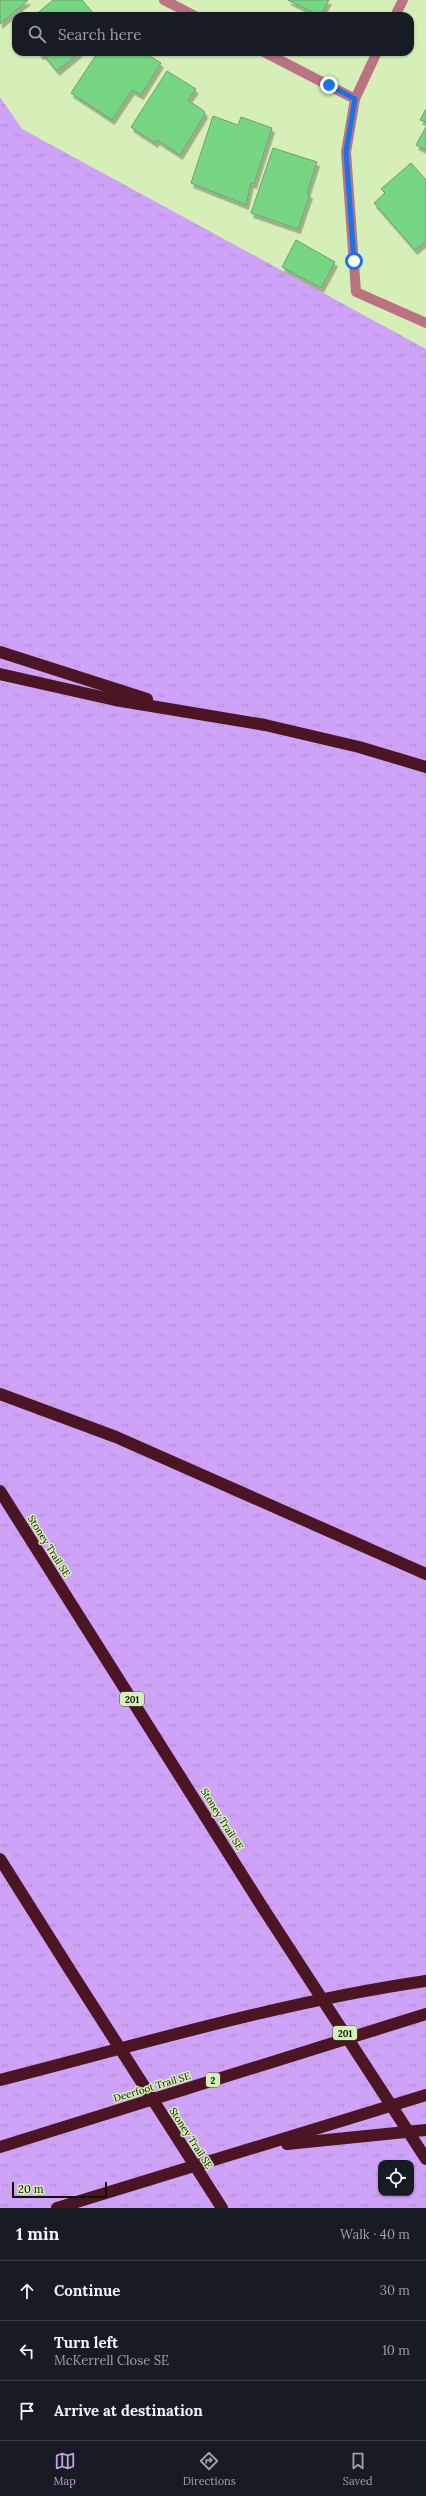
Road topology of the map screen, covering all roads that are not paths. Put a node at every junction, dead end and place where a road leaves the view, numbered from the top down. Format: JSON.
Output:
{"nodes":[{"id":1,"x":164,"y":0,"type":"edge"},
{"id":2,"x":403,"y":0,"type":"edge"},
{"id":3,"x":186,"y":12,"type":"edge"},
{"id":4,"x":397,"y":12,"type":"edge"},
{"id":5,"x":272,"y":56,"type":"edge"},
{"id":6,"x":376,"y":56,"type":"edge"},
{"id":7,"x":355,"y":99,"type":"junction"},
{"id":8,"x":426,"y":323,"type":"edge"},
{"id":9,"x":0,"y":652,"type":"edge"},
{"id":10,"x":0,"y":674,"type":"edge"},
{"id":11,"x":186,"y":711,"type":"junction"},
{"id":12,"x":426,"y":767,"type":"edge"},
{"id":13,"x":0,"y":1394,"type":"edge"},
{"id":14,"x":0,"y":1491,"type":"edge"},
{"id":15,"x":426,"y":1574,"type":"edge"},
{"id":16,"x":0,"y":1858,"type":"edge"},
{"id":17,"x":0,"y":1868,"type":"edge"},
{"id":18,"x":33,"y":1911,"type":"junction"},
{"id":19,"x":426,"y":1981,"type":"edge"},
{"id":20,"x":426,"y":2014,"type":"edge"},
{"id":21,"x":0,"y":2080,"type":"edge"},
{"id":22,"x":426,"y":2095,"type":"edge"},
{"id":23,"x":426,"y":2130,"type":"edge"},
{"id":24,"x":0,"y":2147,"type":"edge"},
{"id":25,"x":262,"y":2147,"type":"junction"},
{"id":26,"x":426,"y":2159,"type":"edge"},
{"id":27,"x":57,"y":2208,"type":"edge"},
{"id":28,"x":222,"y":2208,"type":"edge"}],
"edges":[{"from":1,"to":3,"type":"street"},
{"from":2,"to":4,"type":"street"},
{"from":5,"to":7,"type":"street"},
{"from":6,"to":7,"type":"street"},
{"from":7,"to":8,"type":"street"},
{"from":9,"to":11,"type":"highway"},
{"from":10,"to":11,"type":"highway"},
{"from":11,"to":12,"type":"highway"},
{"from":13,"to":15,"type":"highway"},
{"from":14,"to":26,"type":"highway","name":"Stoney Trail SE","number":"201","bridge":true},
{"from":16,"to":18,"type":"highway","name":"Stoney Trail SE"},
{"from":17,"to":18,"type":"highway"},
{"from":18,"to":28,"type":"highway","name":"Stoney Trail SE","bridge":true},
{"from":19,"to":21,"type":"highway"},
{"from":20,"to":24,"type":"highway","name":"Deerfoot Trail SE","number":"2"},
{"from":22,"to":25,"type":"highway"},
{"from":23,"to":25,"type":"highway"},
{"from":25,"to":27,"type":"highway"}]}
